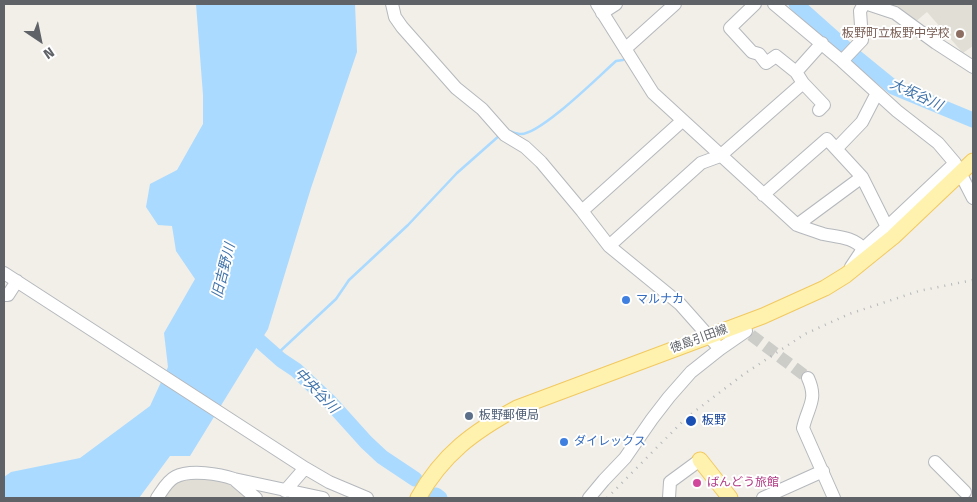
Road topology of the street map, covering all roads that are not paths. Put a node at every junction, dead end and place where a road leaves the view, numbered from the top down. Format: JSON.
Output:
{"nodes":[{"id":1,"x":392,"y":4,"type":"edge"},
{"id":2,"x":616,"y":4,"type":"edge"},
{"id":3,"x":675,"y":4,"type":"edge"},
{"id":4,"x":755,"y":4,"type":"edge"},
{"id":5,"x":774,"y":4,"type":"edge"},
{"id":6,"x":864,"y":4,"type":"edge"},
{"id":7,"x":868,"y":4,"type":"edge"},
{"id":8,"x":600,"y":8,"type":"edge"},
{"id":9,"x":822,"y":43,"type":"junction"},
{"id":10,"x":625,"y":49,"type":"junction"},
{"id":11,"x":843,"y":60,"type":"junction"},
{"id":12,"x":973,"y":67,"type":"edge"},
{"id":13,"x":799,"y":77,"type":"junction"},
{"id":14,"x":877,"y":93,"type":"junction"},
{"id":15,"x":819,"y":110,"type":"dead end"},
{"id":16,"x":682,"y":121,"type":"junction"},
{"id":17,"x":836,"y":149,"type":"junction"},
{"id":18,"x":720,"y":156,"type":"junction"},
{"id":19,"x":973,"y":161,"type":"edge"},
{"id":20,"x":963,"y":173,"type":"edge"},
{"id":21,"x":862,"y":177,"type":"junction"},
{"id":22,"x":763,"y":195,"type":"junction"},
{"id":23,"x":973,"y":198,"type":"edge"},
{"id":24,"x":582,"y":211,"type":"junction"},
{"id":25,"x":797,"y":225,"type":"junction"},
{"id":26,"x":887,"y":227,"type":"junction"},
{"id":27,"x":609,"y":246,"type":"junction"},
{"id":28,"x":863,"y":249,"type":"junction"},
{"id":29,"x":4,"y":273,"type":"edge"},
{"id":30,"x":846,"y":275,"type":"junction"},
{"id":31,"x":20,"y":283,"type":"junction"},
{"id":32,"x":4,"y":295,"type":"edge"},
{"id":33,"x":763,"y":316,"type":"junction"},
{"id":34,"x":707,"y":336,"type":"junction"},
{"id":35,"x":720,"y":349,"type":"junction"},
{"id":36,"x":808,"y":378,"type":"tunnel mouth"},
{"id":37,"x":700,"y":460,"type":"joint"},
{"id":38,"x":935,"y":462,"type":"dead end"},
{"id":39,"x":304,"y":468,"type":"junction"},
{"id":40,"x":823,"y":471,"type":"junction"},
{"id":41,"x":234,"y":479,"type":"junction"},
{"id":42,"x":285,"y":491,"type":"junction"},
{"id":43,"x":966,"y":492,"type":"edge"},
{"id":44,"x":157,"y":498,"type":"edge"},
{"id":45,"x":256,"y":498,"type":"edge"},
{"id":46,"x":324,"y":498,"type":"edge"},
{"id":47,"x":367,"y":498,"type":"edge"},
{"id":48,"x":418,"y":498,"type":"edge"},
{"id":49,"x":589,"y":498,"type":"edge"},
{"id":50,"x":669,"y":498,"type":"edge"},
{"id":51,"x":730,"y":498,"type":"edge"},
{"id":52,"x":763,"y":498,"type":"edge"},
{"id":53,"x":834,"y":498,"type":"edge"}],
"edges":[{"from":1,"to":24,"type":"street"},
{"from":2,"to":8,"type":"street"},
{"from":3,"to":10,"type":"street"},
{"from":4,"to":13,"type":"street"},
{"from":5,"to":9,"type":"street"},
{"from":6,"to":11,"type":"street"},
{"from":7,"to":12,"type":"street"},
{"from":8,"to":10,"type":"street"},
{"from":9,"to":11,"type":"street"},
{"from":9,"to":13,"type":"street"},
{"from":10,"to":16,"type":"street"},
{"from":11,"to":14,"type":"street"},
{"from":13,"to":15,"type":"street"},
{"from":13,"to":18,"type":"street"},
{"from":14,"to":17,"type":"street"},
{"from":14,"to":20,"type":"street"},
{"from":16,"to":18,"type":"street"},
{"from":16,"to":24,"type":"street"},
{"from":17,"to":21,"type":"street"},
{"from":17,"to":22,"type":"street"},
{"from":18,"to":22,"type":"street"},
{"from":18,"to":27,"type":"street"},
{"from":19,"to":20,"type":"main road","name":"徳島引田線"},
{"from":20,"to":23,"type":"street"},
{"from":20,"to":26,"type":"street"},
{"from":20,"to":30,"type":"main road","name":"徳島引田線"},
{"from":21,"to":25,"type":"street"},
{"from":21,"to":26,"type":"street"},
{"from":22,"to":25,"type":"street"},
{"from":24,"to":27,"type":"street"},
{"from":25,"to":28,"type":"street"},
{"from":26,"to":28,"type":"street"},
{"from":27,"to":34,"type":"street"},
{"from":28,"to":30,"type":"street"},
{"from":29,"to":31,"type":"street"},
{"from":30,"to":33,"type":"main road","name":"徳島引田線"},
{"from":31,"to":32,"type":"street"},
{"from":31,"to":39,"type":"street"},
{"from":33,"to":34,"type":"main road","name":"徳島引田線"},
{"from":33,"to":35,"type":"street"},
{"from":34,"to":35,"type":"street"},
{"from":34,"to":48,"type":"main road","name":"徳島引田線"},
{"from":35,"to":49,"type":"street"},
{"from":36,"to":40,"type":"street"},
{"from":37,"to":50,"type":"street"},
{"from":37,"to":51,"type":"main road"},
{"from":38,"to":43,"type":"street"},
{"from":39,"to":42,"type":"street"},
{"from":39,"to":47,"type":"street"},
{"from":40,"to":52,"type":"street"},
{"from":40,"to":53,"type":"street"},
{"from":41,"to":42,"type":"street"},
{"from":41,"to":44,"type":"street"},
{"from":41,"to":45,"type":"street"},
{"from":42,"to":46,"type":"street"}]}
